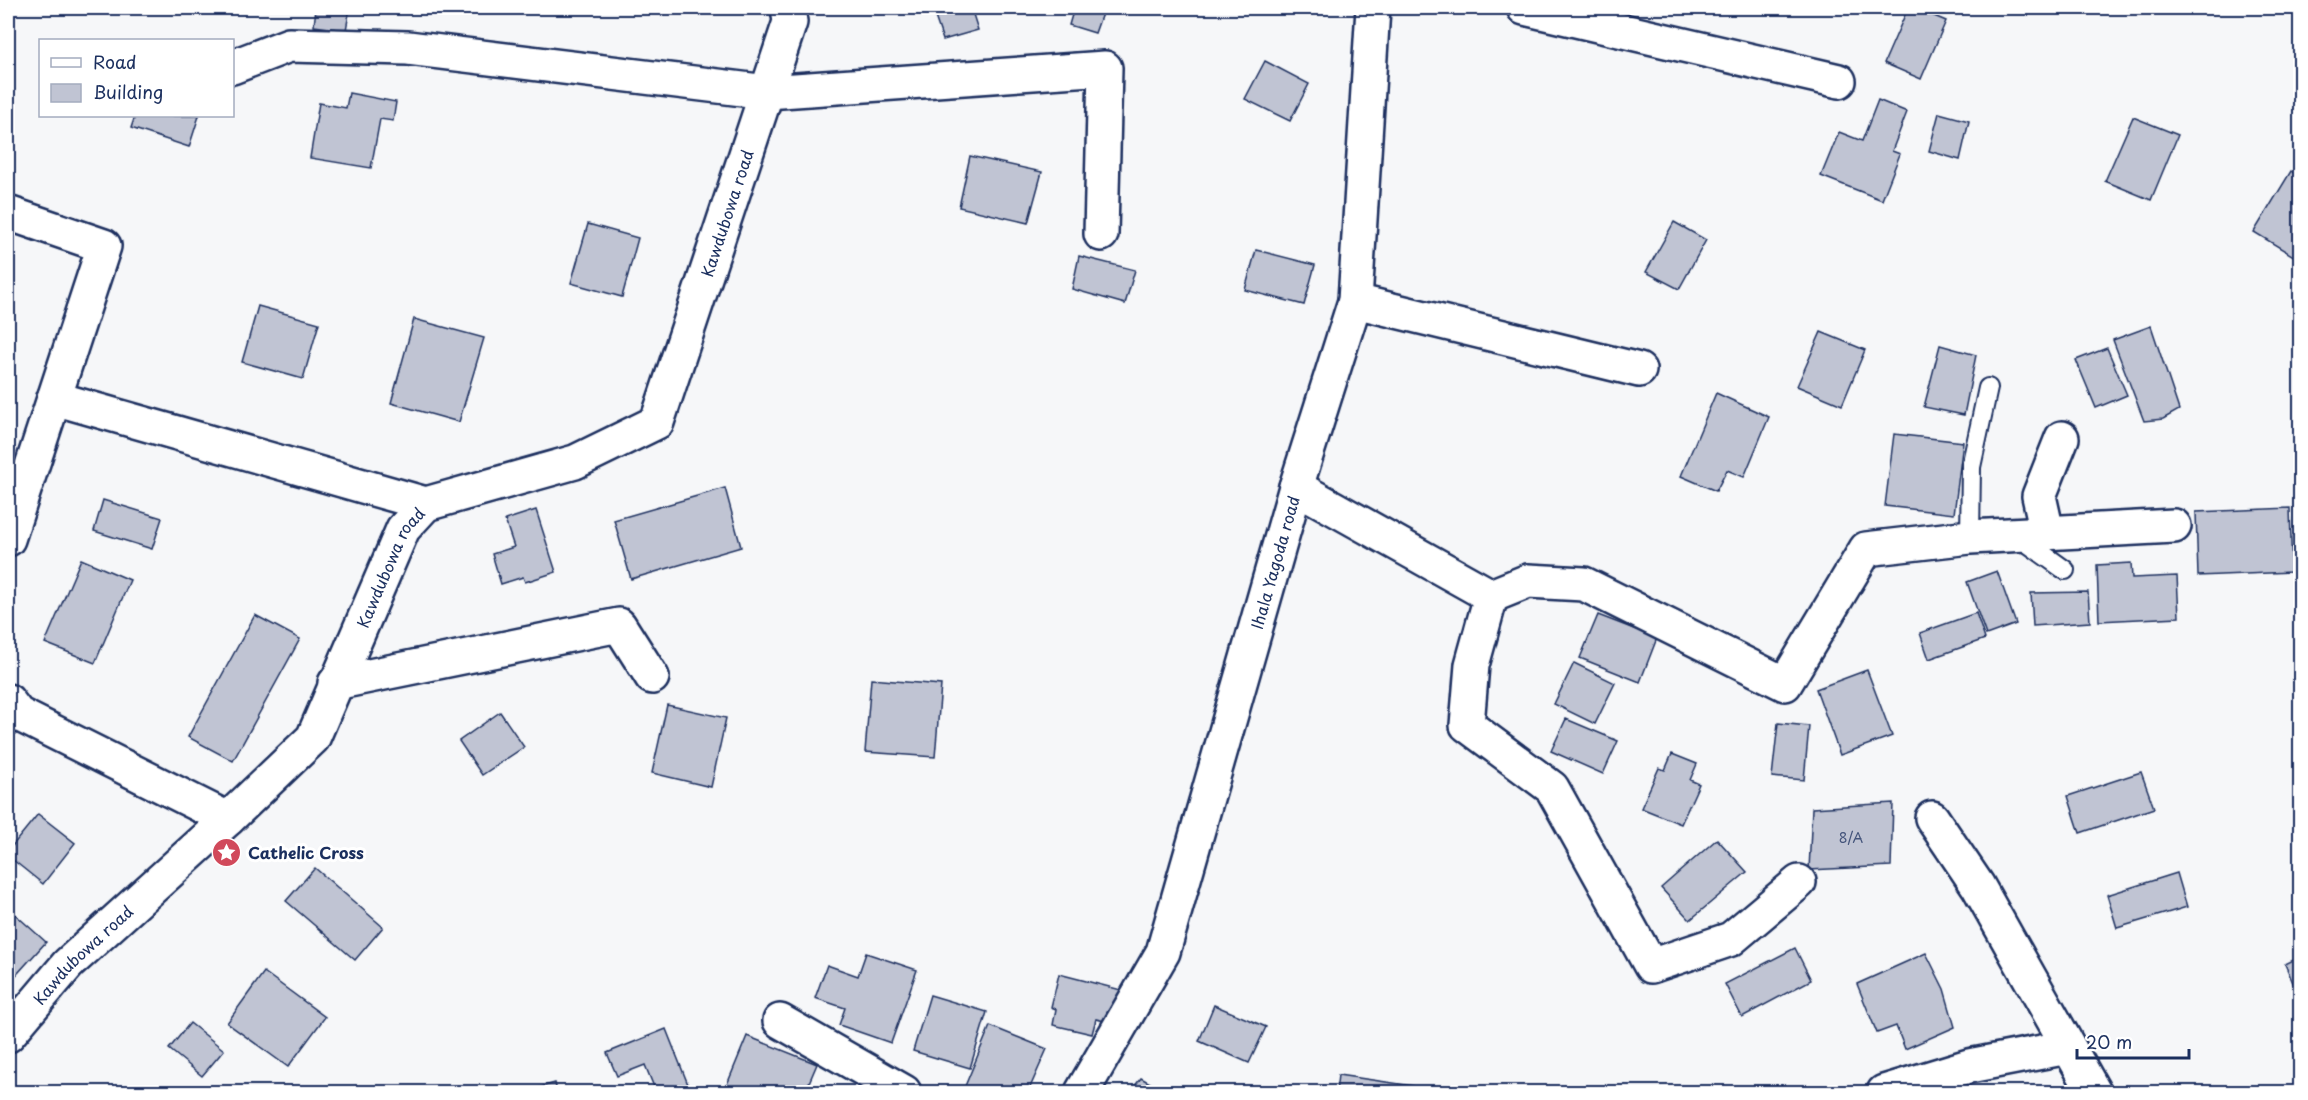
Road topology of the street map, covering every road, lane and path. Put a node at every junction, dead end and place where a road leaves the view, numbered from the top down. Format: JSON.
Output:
{"nodes":[{"id":1,"x":788,"y":8,"type":"edge"},
{"id":2,"x":1374,"y":8,"type":"edge"},
{"id":3,"x":1524,"y":8,"type":"edge"},
{"id":4,"x":234,"y":66,"type":"edge"},
{"id":5,"x":1839,"y":81,"type":"dead end"},
{"id":6,"x":767,"y":93,"type":"junction"},
{"id":7,"x":8,"y":213,"type":"edge"},
{"id":8,"x":1101,"y":234,"type":"dead end"},
{"id":9,"x":1355,"y":301,"type":"junction"},
{"id":10,"x":1639,"y":370,"type":"dead end"},
{"id":11,"x":1988,"y":388,"type":"dead end"},
{"id":12,"x":54,"y":398,"type":"junction"},
{"id":13,"x":2062,"y":438,"type":"dead end"},
{"id":14,"x":1296,"y":487,"type":"junction"},
{"id":15,"x":426,"y":504,"type":"junction"},
{"id":16,"x":2174,"y":526,"type":"dead end"},
{"id":17,"x":2047,"y":532,"type":"junction"},
{"id":18,"x":2015,"y":534,"type":"junction"},
{"id":19,"x":1970,"y":537,"type":"junction"},
{"id":20,"x":8,"y":539,"type":"edge"},
{"id":21,"x":2065,"y":570,"type":"dead end"},
{"id":22,"x":1491,"y":596,"type":"junction"},
{"id":23,"x":652,"y":677,"type":"dead end"},
{"id":24,"x":335,"y":683,"type":"junction"},
{"id":25,"x":8,"y":701,"type":"edge"},
{"id":26,"x":1932,"y":818,"type":"dead end"},
{"id":27,"x":228,"y":819,"type":"junction"},
{"id":28,"x":1799,"y":882,"type":"dead end"},
{"id":29,"x":780,"y":1021,"type":"dead end"},
{"id":30,"x":8,"y":1035,"type":"edge"},
{"id":31,"x":2068,"y":1047,"type":"junction"},
{"id":32,"x":904,"y":1092,"type":"edge"},
{"id":33,"x":1082,"y":1092,"type":"edge"},
{"id":34,"x":1884,"y":1092,"type":"edge"},
{"id":35,"x":2094,"y":1092,"type":"edge"}],
"edges":[{"from":1,"to":6,"type":"street","name":"Kawdubowa road"},
{"from":2,"to":9,"type":"street","name":"Ihala Yagoda road"},
{"from":3,"to":5,"type":"street"},
{"from":4,"to":6,"type":"street"},
{"from":6,"to":8,"type":"street"},
{"from":6,"to":15,"type":"street","name":"Kawdubowa road"},
{"from":7,"to":12,"type":"street"},
{"from":9,"to":10,"type":"street"},
{"from":9,"to":14,"type":"street","name":"Ihala Yagoda road"},
{"from":11,"to":19,"type":"lane"},
{"from":12,"to":15,"type":"street"},
{"from":12,"to":20,"type":"street"},
{"from":13,"to":17,"type":"street"},
{"from":14,"to":22,"type":"street"},
{"from":14,"to":33,"type":"street","name":"Ihala Yagoda road"},
{"from":15,"to":24,"type":"street","name":"Kawdubowa road"},
{"from":16,"to":17,"type":"street"},
{"from":17,"to":18,"type":"street"},
{"from":18,"to":19,"type":"street"},
{"from":18,"to":21,"type":"lane"},
{"from":19,"to":22,"type":"street"},
{"from":22,"to":28,"type":"street"},
{"from":23,"to":24,"type":"street"},
{"from":24,"to":27,"type":"street","name":"Kawdubowa road"},
{"from":25,"to":27,"type":"street"},
{"from":26,"to":31,"type":"street"},
{"from":27,"to":30,"type":"street","name":"Kawdubowa road"},
{"from":29,"to":32,"type":"street"},
{"from":31,"to":34,"type":"street"},
{"from":31,"to":35,"type":"street"}]}
